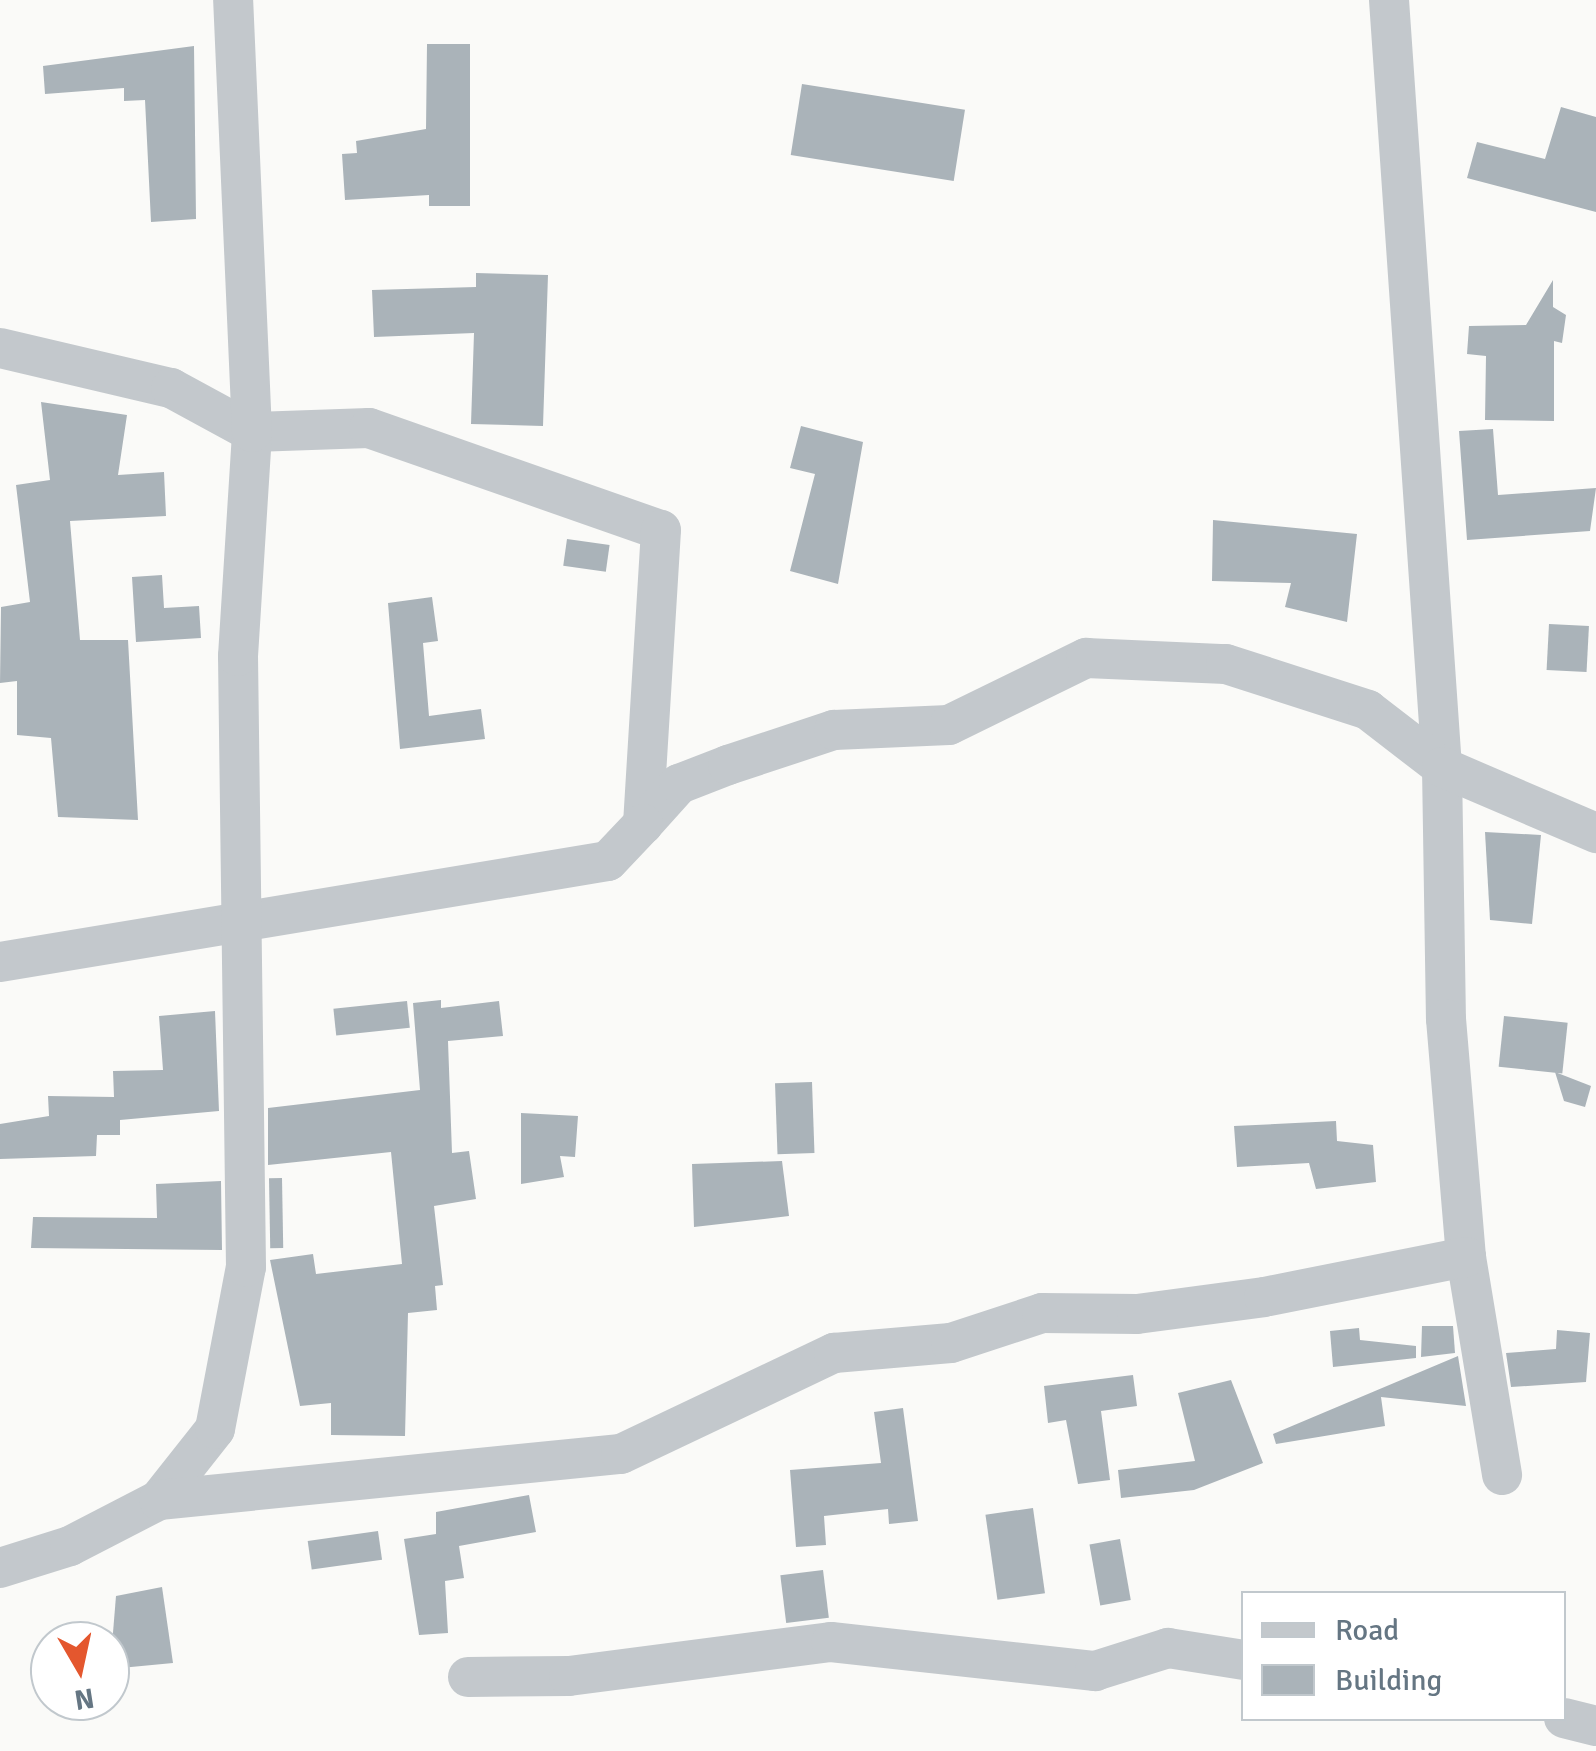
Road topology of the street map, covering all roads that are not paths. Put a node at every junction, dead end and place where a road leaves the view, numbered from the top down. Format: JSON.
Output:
{"nodes":[{"id":1,"x":234,"y":0,"type":"edge"},
{"id":2,"x":1389,"y":0,"type":"edge"},
{"id":3,"x":0,"y":348,"type":"edge"},
{"id":4,"x":252,"y":432,"type":"junction"},
{"id":5,"x":1442,"y":767,"type":"junction"},
{"id":6,"x":643,"y":824,"type":"junction"},
{"id":7,"x":1596,"y":833,"type":"edge"},
{"id":8,"x":247,"y":927,"type":"junction"},
{"id":9,"x":0,"y":962,"type":"edge"},
{"id":10,"x":1466,"y":1257,"type":"junction"},
{"id":11,"x":1502,"y":1475,"type":"dead end"},
{"id":12,"x":159,"y":1500,"type":"junction"},
{"id":13,"x":0,"y":1568,"type":"edge"},
{"id":14,"x":1241,"y":1660,"type":"edge"},
{"id":15,"x":468,"y":1677,"type":"dead end"},
{"id":16,"x":1566,"y":1718,"type":"edge"},
{"id":17,"x":1596,"y":1726,"type":"edge"}],
"edges":[{"from":1,"to":4,"type":"street"},
{"from":2,"to":5,"type":"street"},
{"from":3,"to":4,"type":"street"},
{"from":4,"to":6,"type":"street"},
{"from":4,"to":8,"type":"street"},
{"from":5,"to":6,"type":"street"},
{"from":5,"to":7,"type":"street"},
{"from":5,"to":10,"type":"street"},
{"from":6,"to":8,"type":"street"},
{"from":8,"to":9,"type":"street"},
{"from":8,"to":12,"type":"street"},
{"from":10,"to":11,"type":"street"},
{"from":10,"to":12,"type":"street"},
{"from":12,"to":13,"type":"street"},
{"from":14,"to":15,"type":"street"},
{"from":16,"to":17,"type":"street"}]}
